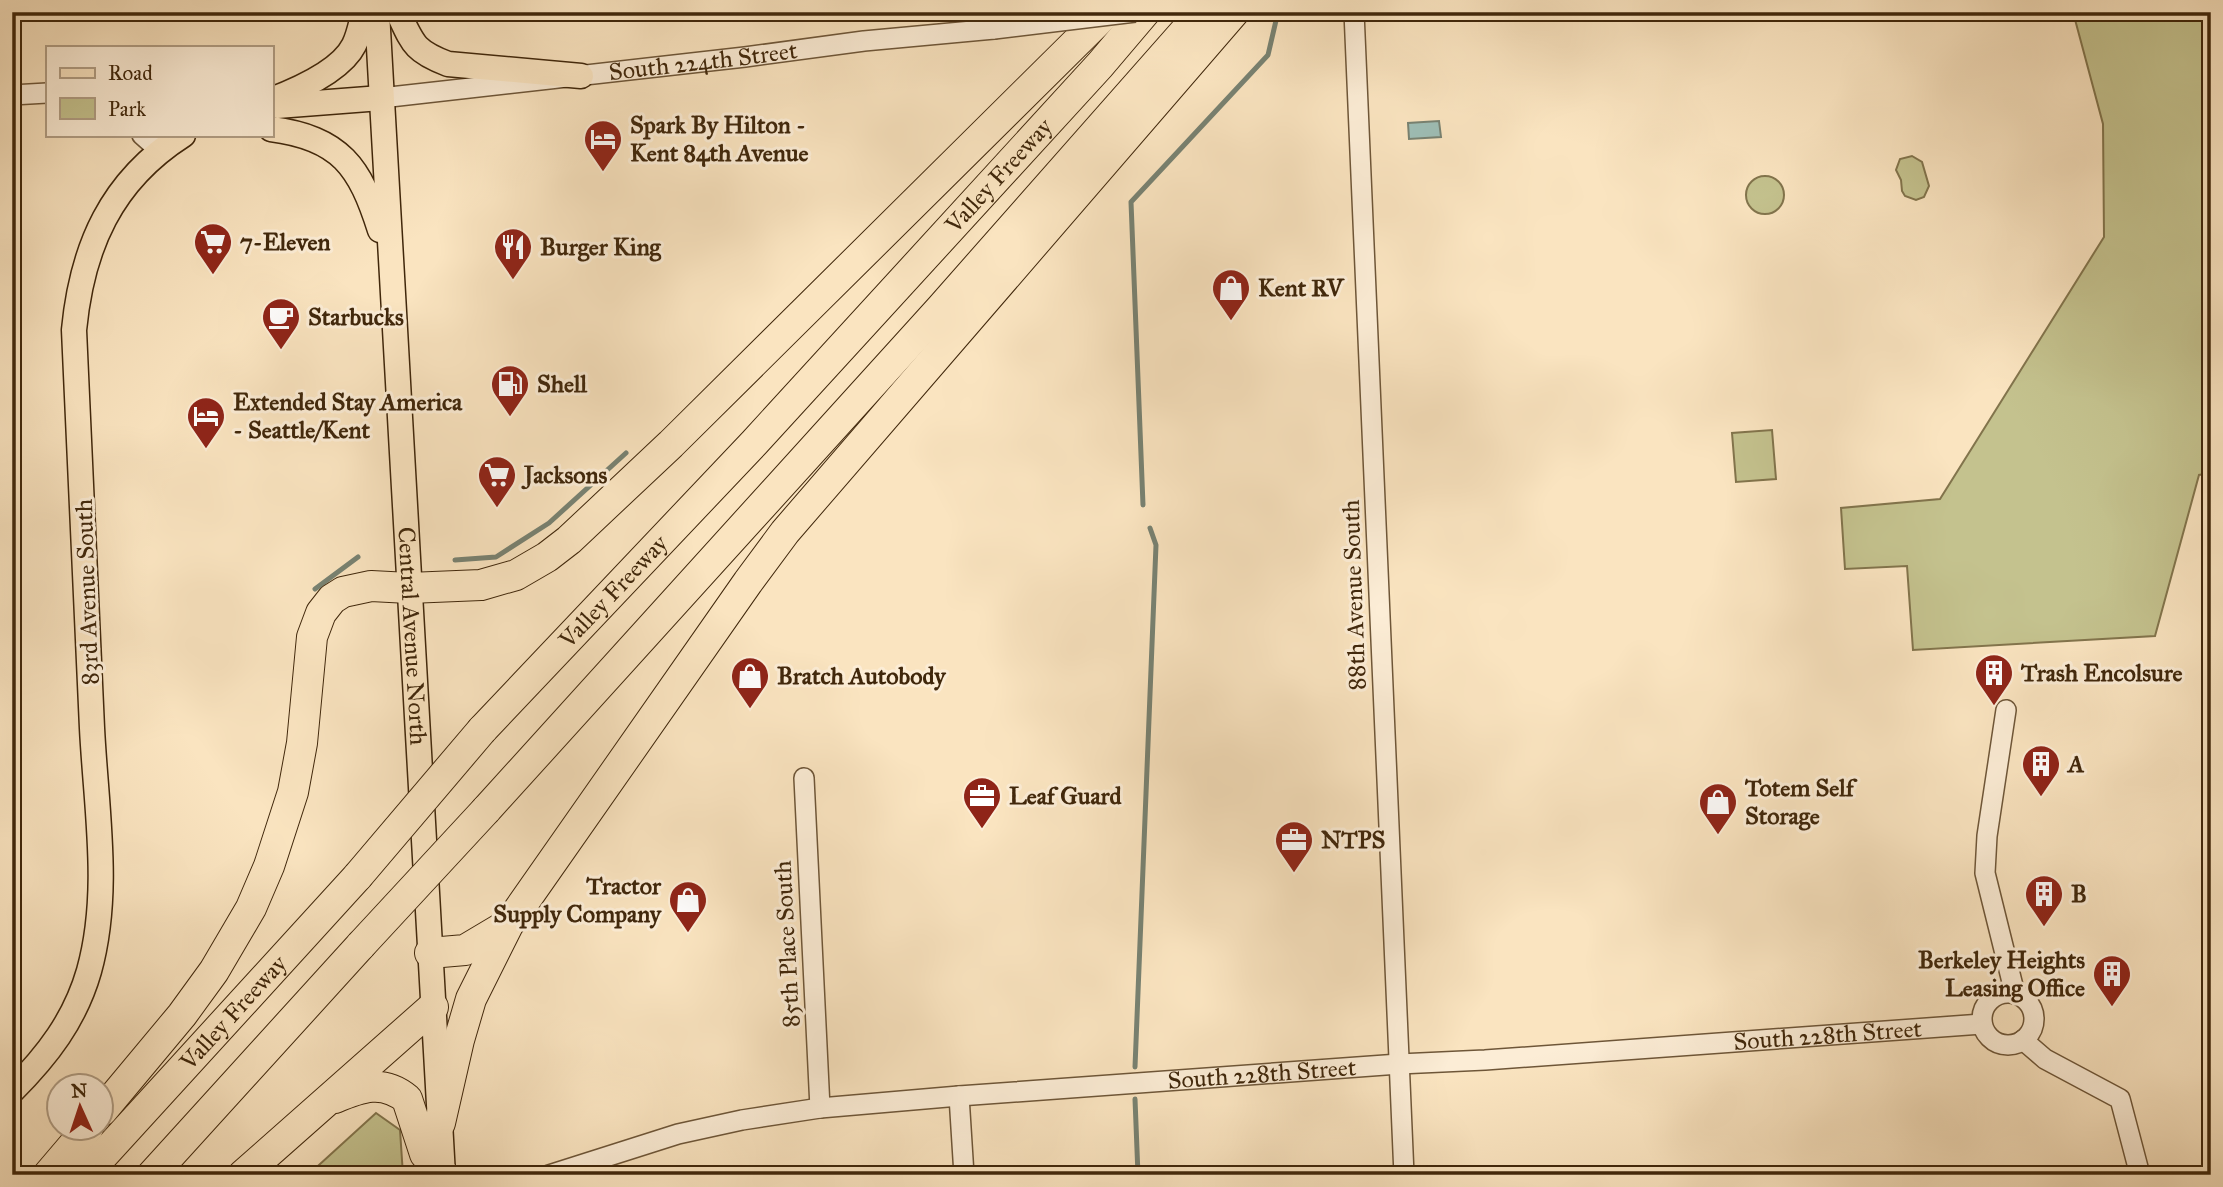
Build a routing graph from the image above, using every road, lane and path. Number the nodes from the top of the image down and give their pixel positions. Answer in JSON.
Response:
{"nodes":[{"id":1,"x":364,"y":12,"type":"edge"},
{"id":2,"x":377,"y":12,"type":"edge"},
{"id":3,"x":397,"y":12,"type":"edge"},
{"id":4,"x":1107,"y":12,"type":"edge"},
{"id":5,"x":1135,"y":12,"type":"edge"},
{"id":6,"x":1145,"y":12,"type":"edge"},
{"id":7,"x":1202,"y":12,"type":"edge"},
{"id":8,"x":1234,"y":12,"type":"edge"},
{"id":9,"x":1353,"y":12,"type":"edge"},
{"id":10,"x":582,"y":76,"type":"junction"},
{"id":11,"x":46,"y":93,"type":"edge"},
{"id":12,"x":12,"y":94,"type":"edge"},
{"id":13,"x":382,"y":98,"type":"junction"},
{"id":14,"x":273,"y":99,"type":"edge"},
{"id":15,"x":273,"y":106,"type":"edge"},
{"id":16,"x":273,"y":130,"type":"edge"},
{"id":17,"x":178,"y":136,"type":"edge"},
{"id":18,"x":151,"y":142,"type":"edge"},
{"id":19,"x":391,"y":264,"type":"junction"},
{"id":20,"x":409,"y":588,"type":"junction"},
{"id":21,"x":2006,"y":710,"type":"dead end"},
{"id":22,"x":804,"y":778,"type":"dead end"},
{"id":23,"x":508,"y":925,"type":"junction"},
{"id":24,"x":430,"y":953,"type":"junction"},
{"id":25,"x":2015,"y":995,"type":"junction"},
{"id":26,"x":433,"y":1007,"type":"junction"},
{"id":27,"x":1982,"y":1024,"type":"junction"},
{"id":28,"x":2023,"y":1040,"type":"junction"},
{"id":29,"x":1399,"y":1064,"type":"junction"},
{"id":30,"x":12,"y":1091,"type":"edge"},
{"id":31,"x":116,"y":1094,"type":"edge"},
{"id":32,"x":959,"y":1096,"type":"junction"},
{"id":33,"x":319,"y":1106,"type":"junction"},
{"id":34,"x":820,"y":1108,"type":"junction"},
{"id":35,"x":440,"y":1124,"type":"junction"},
{"id":36,"x":76,"y":1142,"type":"edge"},
{"id":37,"x":443,"y":1174,"type":"edge"},
{"id":38,"x":48,"y":1175,"type":"edge"},
{"id":39,"x":85,"y":1175,"type":"edge"},
{"id":40,"x":152,"y":1175,"type":"edge"},
{"id":41,"x":243,"y":1175,"type":"edge"},
{"id":42,"x":549,"y":1175,"type":"edge"},
{"id":43,"x":964,"y":1175,"type":"edge"},
{"id":44,"x":1404,"y":1175,"type":"edge"},
{"id":45,"x":2140,"y":1175,"type":"edge"}],
"edges":[{"from":1,"to":14,"type":"main road"},
{"from":2,"to":13,"type":"main road","name":"Central Avenue North"},
{"from":3,"to":10,"type":"main road"},
{"from":4,"to":20,"type":"highway"},
{"from":5,"to":10,"type":"street","name":"South 224th Street","bridge":true},
{"from":6,"to":39,"type":"highway","name":"Valley Freeway","bridge":true},
{"from":7,"to":40,"type":"highway","name":"Valley Freeway","bridge":true},
{"from":8,"to":23,"type":"highway"},
{"from":9,"to":29,"type":"street","name":"88th Avenue South"},
{"from":10,"to":13,"type":"street","name":"South 224th Street"},
{"from":11,"to":12,"type":"street"},
{"from":13,"to":15,"type":"main road","name":"South 224th Street"},
{"from":13,"to":19,"type":"main road","name":"Central Avenue North"},
{"from":16,"to":19,"type":"main road"},
{"from":17,"to":18,"type":"main road"},
{"from":18,"to":30,"type":"main road","name":"83rd Avenue South"},
{"from":19,"to":20,"type":"main road","name":"Central Avenue North"},
{"from":20,"to":24,"type":"main road","name":"Central Avenue North"},
{"from":20,"to":31,"type":"highway"},
{"from":21,"to":25,"type":"street"},
{"from":22,"to":34,"type":"street","name":"85th Place South"},
{"from":23,"to":24,"type":"highway"},
{"from":23,"to":35,"type":"highway"},
{"from":24,"to":26,"type":"main road","name":"Central Avenue North"},
{"from":25,"to":27,"type":"street"},
{"from":25,"to":28,"type":"street"},
{"from":26,"to":33,"type":"highway"},
{"from":26,"to":35,"type":"main road","name":"Central Avenue North"},
{"from":27,"to":28,"type":"street"},
{"from":27,"to":29,"type":"street","name":"South 228th Street"},
{"from":28,"to":45,"type":"street"},
{"from":29,"to":32,"type":"street","name":"South 228th Street"},
{"from":29,"to":44,"type":"street","name":"88th Avenue South"},
{"from":32,"to":34,"type":"street","name":"South 228th Street"},
{"from":32,"to":43,"type":"street"},
{"from":33,"to":37,"type":"highway"},
{"from":33,"to":41,"type":"highway"},
{"from":34,"to":42,"type":"street","name":"South 228th Street"},
{"from":35,"to":37,"type":"main road","name":"Central Avenue North"},
{"from":36,"to":38,"type":"highway"}]}
